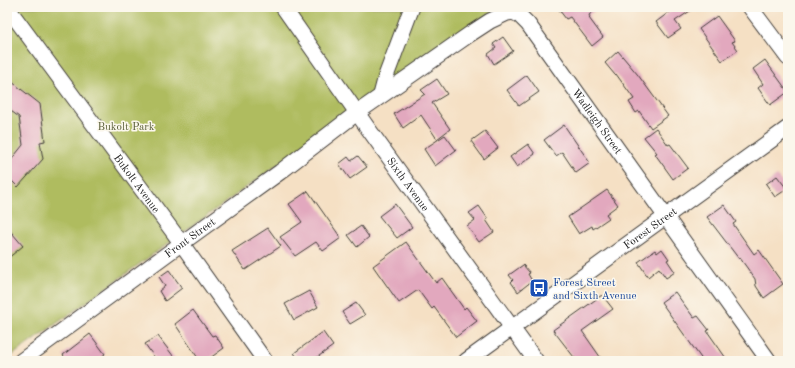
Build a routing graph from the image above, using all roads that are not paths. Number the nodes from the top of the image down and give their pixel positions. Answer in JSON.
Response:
{"nodes":[{"id":1,"x":7,"y":7,"type":"edge"},
{"id":2,"x":283,"y":7,"type":"edge"},
{"id":3,"x":412,"y":7,"type":"edge"},
{"id":4,"x":750,"y":7,"type":"edge"},
{"id":5,"x":788,"y":58,"type":"edge"},
{"id":6,"x":381,"y":95,"type":"junction"},
{"id":7,"x":358,"y":112,"type":"junction"},
{"id":8,"x":788,"y":128,"type":"edge"},
{"id":9,"x":664,"y":216,"type":"junction"},
{"id":10,"x":182,"y":243,"type":"junction"},
{"id":11,"x":512,"y":328,"type":"junction"},
{"id":12,"x":21,"y":361,"type":"edge"},
{"id":13,"x":265,"y":361,"type":"edge"},
{"id":14,"x":466,"y":361,"type":"edge"},
{"id":15,"x":536,"y":361,"type":"edge"},
{"id":16,"x":769,"y":361,"type":"edge"}],
"edges":[{"from":1,"to":10,"type":"street","name":"Bukolt Avenue"},
{"from":2,"to":7,"type":"street","name":"Sixth Avenue"},
{"from":3,"to":6,"type":"street"},
{"from":4,"to":5,"type":"street"},
{"from":6,"to":7,"type":"street","name":"Front Street"},
{"from":6,"to":9,"type":"street","name":"Wadleigh Street"},
{"from":7,"to":10,"type":"street","name":"Front Street"},
{"from":7,"to":11,"type":"street","name":"Sixth Avenue"},
{"from":8,"to":9,"type":"street","name":"Forest Street"},
{"from":9,"to":11,"type":"street","name":"Forest Street"},
{"from":9,"to":16,"type":"street","name":"Wadleigh Street"},
{"from":10,"to":12,"type":"street","name":"Front Street"},
{"from":10,"to":13,"type":"street","name":"Bukolt Avenue"},
{"from":11,"to":14,"type":"street","name":"Forest Street"},
{"from":11,"to":15,"type":"street","name":"Sixth Avenue"}]}
